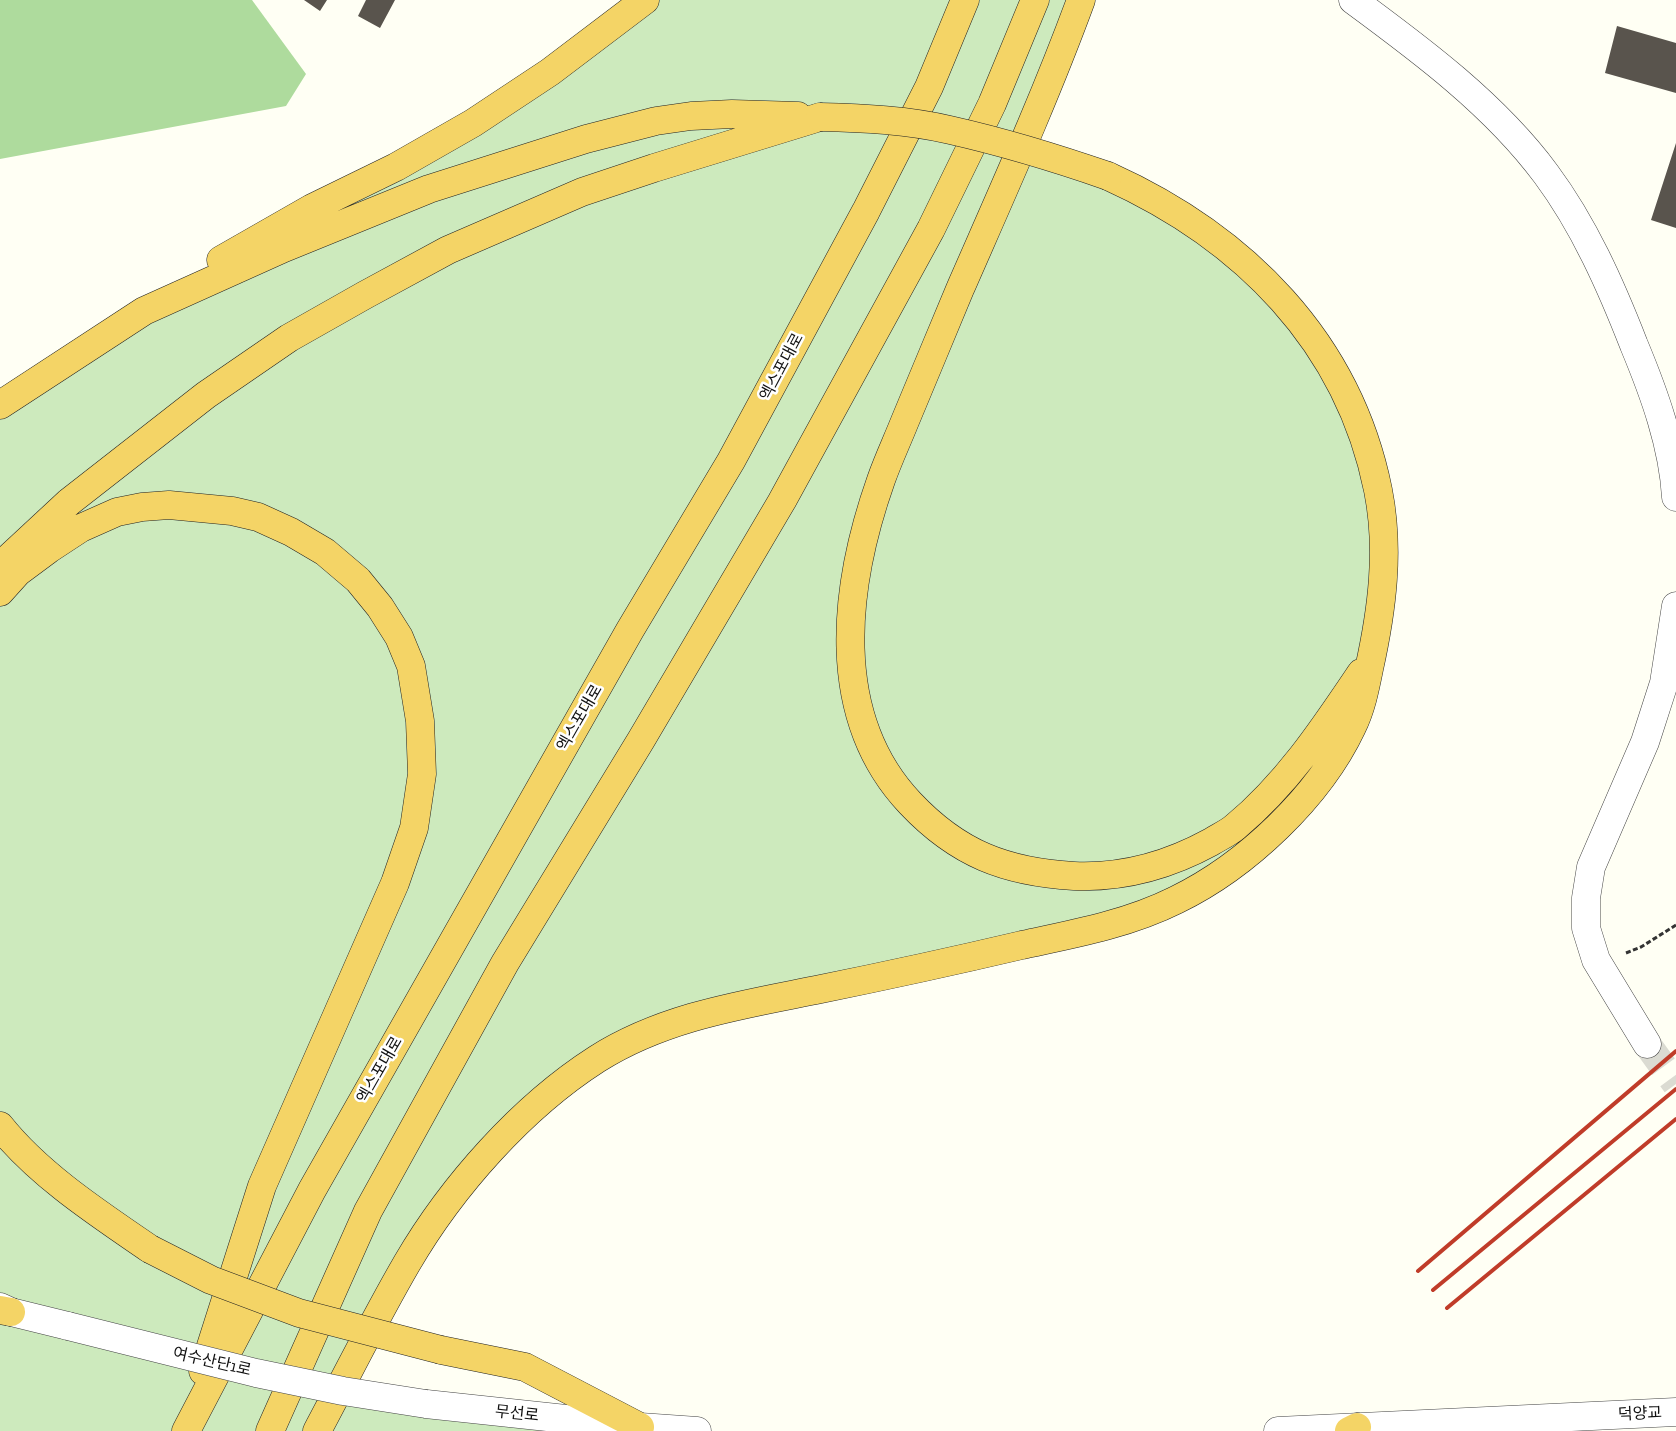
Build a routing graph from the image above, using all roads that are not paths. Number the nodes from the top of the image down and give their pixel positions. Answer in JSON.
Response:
{"nodes":[{"id":1,"x":645,"y":0,"type":"edge"},
{"id":2,"x":965,"y":0,"type":"edge"},
{"id":3,"x":1035,"y":0,"type":"edge"},
{"id":4,"x":1081,"y":0,"type":"edge"},
{"id":5,"x":1353,"y":0,"type":"edge"},
{"id":6,"x":820,"y":117,"type":"junction"},
{"id":7,"x":144,"y":311,"type":"junction"},
{"id":8,"x":0,"y":405,"type":"edge"},
{"id":9,"x":1676,"y":497,"type":"edge"},
{"id":10,"x":0,"y":566,"type":"edge"},
{"id":11,"x":0,"y":592,"type":"edge"},
{"id":12,"x":1676,"y":606,"type":"edge"},
{"id":13,"x":1372,"y":657,"type":"junction"},
{"id":14,"x":1647,"y":1044,"type":"tunnel mouth"},
{"id":15,"x":0,"y":1126,"type":"edge"},
{"id":16,"x":4,"y":1309,"type":"edge"},
{"id":17,"x":426,"y":1404,"type":"joint"},
{"id":18,"x":1676,"y":1412,"type":"edge"},
{"id":19,"x":640,"y":1427,"type":"junction"},
{"id":20,"x":1353,"y":1429,"type":"edge"},
{"id":21,"x":185,"y":1431,"type":"edge"},
{"id":22,"x":270,"y":1431,"type":"edge"},
{"id":23,"x":317,"y":1431,"type":"edge"},
{"id":24,"x":697,"y":1431,"type":"edge"},
{"id":25,"x":1278,"y":1431,"type":"edge"}],
"edges":[{"from":1,"to":7,"type":"highway"},
{"from":2,"to":21,"type":"highway","name":"엑스포대로"},
{"from":3,"to":22,"type":"highway"},
{"from":4,"to":13,"type":"highway"},
{"from":5,"to":9,"type":"street"},
{"from":6,"to":7,"type":"highway"},
{"from":6,"to":10,"type":"highway"},
{"from":6,"to":13,"type":"highway","bridge":true},
{"from":7,"to":8,"type":"highway"},
{"from":11,"to":21,"type":"highway"},
{"from":12,"to":14,"type":"street"},
{"from":13,"to":23,"type":"highway"},
{"from":15,"to":19,"type":"highway","bridge":true},
{"from":16,"to":17,"type":"street","name":"여수산단1로","bridge":true},
{"from":17,"to":19,"type":"street","name":"무선로"},
{"from":18,"to":20,"type":"street","name":"덕양교"},
{"from":19,"to":24,"type":"street","name":"무선로"},
{"from":20,"to":25,"type":"street"}]}
